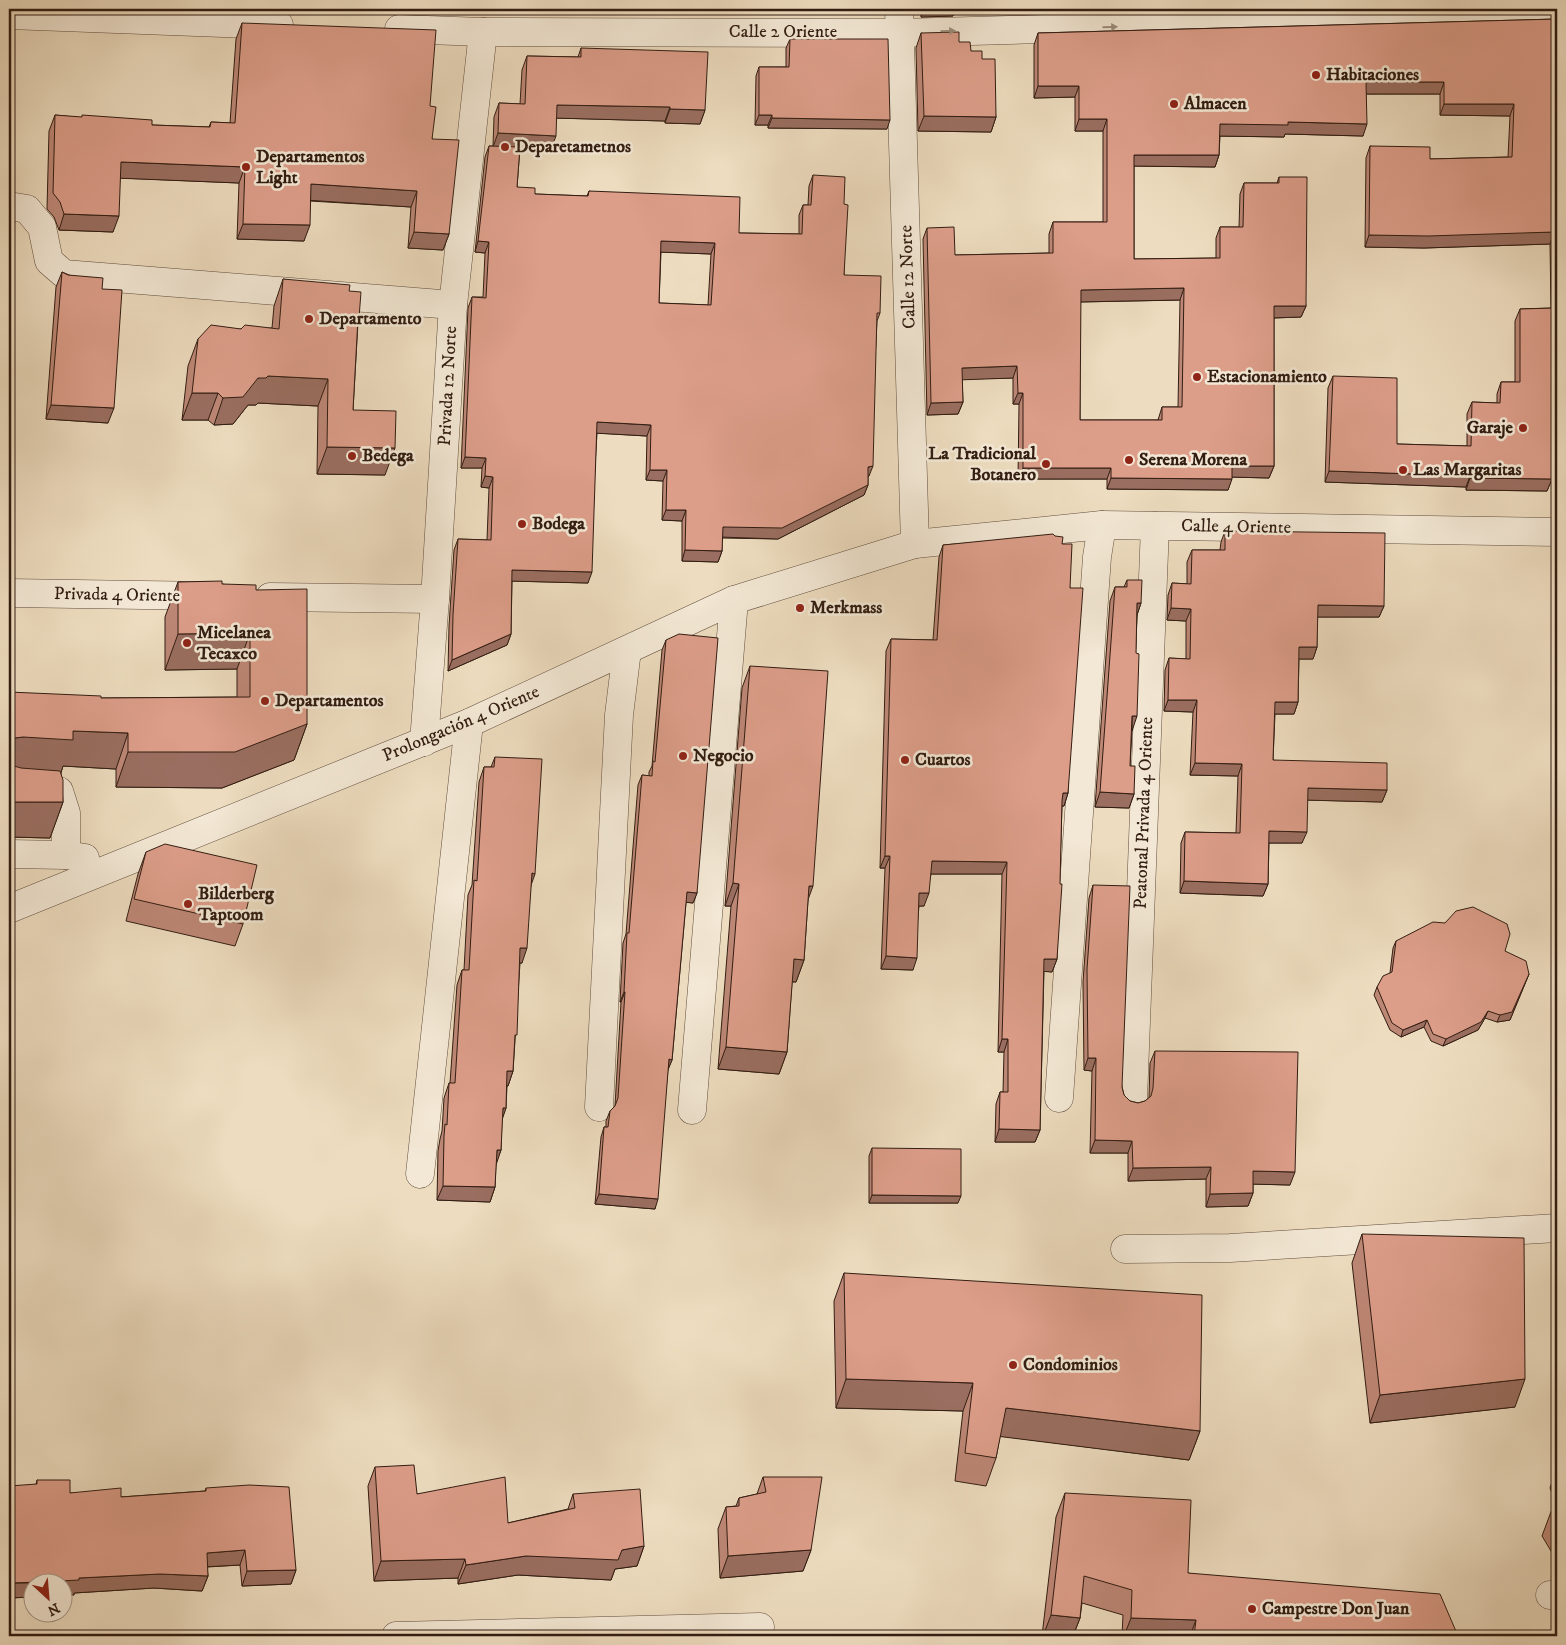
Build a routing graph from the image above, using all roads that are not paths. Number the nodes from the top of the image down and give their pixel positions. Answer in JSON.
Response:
{"nodes":[{"id":1,"x":9,"y":15,"type":"edge"},
{"id":2,"x":1557,"y":15,"type":"edge"},
{"id":3,"x":899,"y":21,"type":"edge"},
{"id":4,"x":304,"y":26,"type":"edge"},
{"id":5,"x":373,"y":28,"type":"edge"},
{"id":6,"x":482,"y":32,"type":"junction"},
{"id":7,"x":9,"y":206,"type":"edge"},
{"id":8,"x":453,"y":305,"type":"junction"},
{"id":9,"x":1102,"y":525,"type":"junction"},
{"id":10,"x":1155,"y":526,"type":"junction"},
{"id":11,"x":1557,"y":532,"type":"edge"},
{"id":12,"x":915,"y":544,"type":"junction"},
{"id":13,"x":9,"y":593,"type":"edge"},
{"id":14,"x":435,"y":599,"type":"junction"},
{"id":15,"x":734,"y":600,"type":"junction"},
{"id":16,"x":627,"y":650,"type":"junction"},
{"id":17,"x":469,"y":723,"type":"junction"},
{"id":18,"x":424,"y":742,"type":"junction"},
{"id":19,"x":9,"y":788,"type":"edge"},
{"id":20,"x":9,"y":854,"type":"edge"},
{"id":21,"x":66,"y":855,"type":"junction"},
{"id":22,"x":121,"y":864,"type":"junction"},
{"id":23,"x":9,"y":909,"type":"edge"},
{"id":24,"x":1059,"y":1098,"type":"dead end"},
{"id":25,"x":1133,"y":1100,"type":"edge"},
{"id":26,"x":599,"y":1107,"type":"dead end"},
{"id":27,"x":692,"y":1110,"type":"dead end"},
{"id":28,"x":420,"y":1174,"type":"dead end"},
{"id":29,"x":1557,"y":1228,"type":"edge"},
{"id":30,"x":1125,"y":1250,"type":"dead end"},
{"id":31,"x":760,"y":1628,"type":"dead end"},
{"id":32,"x":396,"y":1636,"type":"edge"}],
"edges":[{"from":1,"to":4,"type":"street"},
{"from":3,"to":2,"type":"street","name":"Calle 2 Oriente","one_way":true},
{"from":3,"to":6,"type":"street","name":"Calle 2 Oriente"},
{"from":3,"to":12,"type":"street","name":"Calle 12 Norte"},
{"from":5,"to":6,"type":"street","name":"Calle 2 Oriente"},
{"from":6,"to":8,"type":"street","name":"Privada 12 Norte"},
{"from":7,"to":8,"type":"street"},
{"from":8,"to":14,"type":"street","name":"Privada 12 Norte"},
{"from":9,"to":10,"type":"street","name":"Calle 4 Oriente"},
{"from":9,"to":12,"type":"street","name":"Calle 4 Oriente"},
{"from":9,"to":24,"type":"street"},
{"from":10,"to":11,"type":"street","name":"Calle 4 Oriente"},
{"from":10,"to":25,"type":"street","name":"Peatonal Privada 4 Oriente"},
{"from":12,"to":15,"type":"street","name":"Prolongación 4 Oriente"},
{"from":13,"to":14,"type":"street","name":"Privada 4 Oriente"},
{"from":14,"to":18,"type":"street","name":"Privada 12 Norte"},
{"from":15,"to":16,"type":"street","name":"Prolongación 4 Oriente"},
{"from":15,"to":27,"type":"street"},
{"from":16,"to":17,"type":"street","name":"Prolongación 4 Oriente"},
{"from":16,"to":26,"type":"street"},
{"from":17,"to":18,"type":"street","name":"Prolongación 4 Oriente"},
{"from":17,"to":28,"type":"street"},
{"from":18,"to":22,"type":"street","name":"Prolongación 4 Oriente"},
{"from":19,"to":21,"type":"street"},
{"from":20,"to":21,"type":"street"},
{"from":21,"to":22,"type":"street"},
{"from":22,"to":23,"type":"street","name":"Prolongación 4 Oriente"},
{"from":29,"to":30,"type":"street"},
{"from":31,"to":32,"type":"street"}]}
